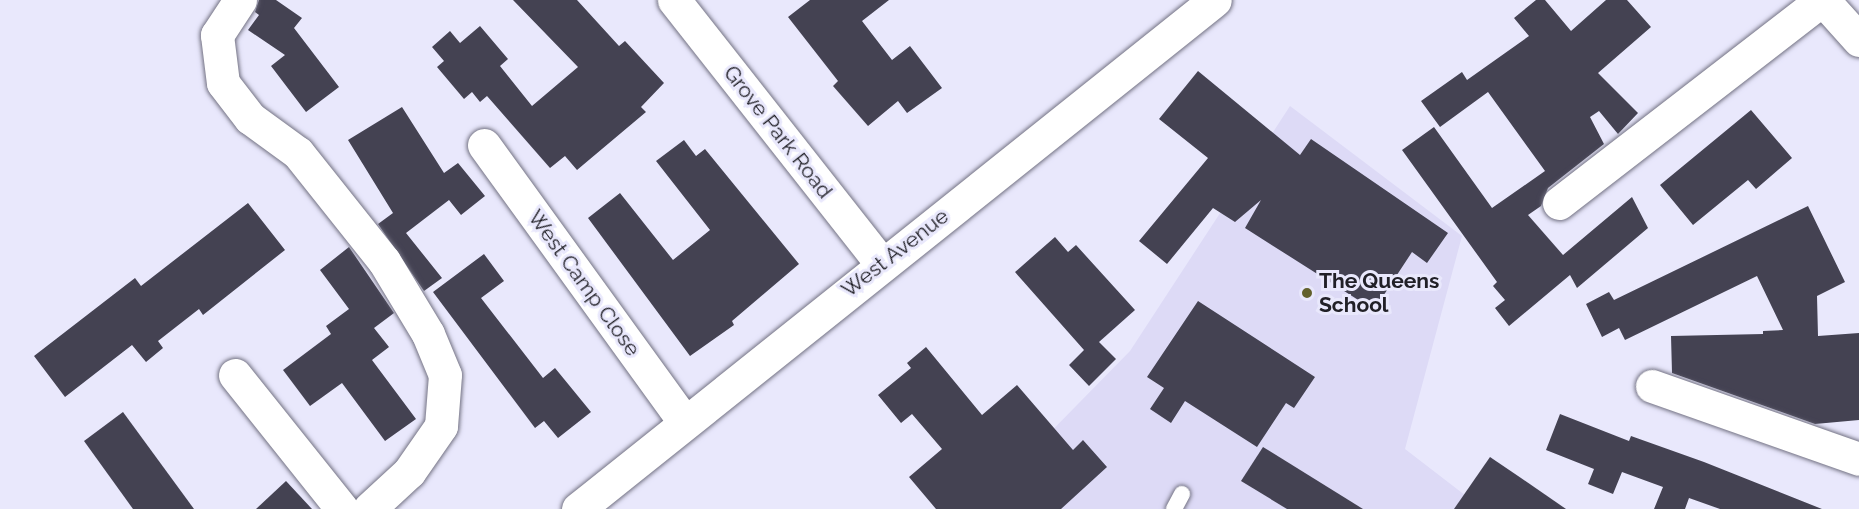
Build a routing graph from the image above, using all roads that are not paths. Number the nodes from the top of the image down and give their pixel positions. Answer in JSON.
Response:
{"nodes":[{"id":1,"x":240,"y":0,"type":"edge"},
{"id":2,"x":674,"y":0,"type":"edge"},
{"id":3,"x":1215,"y":0,"type":"edge"},
{"id":4,"x":1822,"y":0,"type":"edge"},
{"id":5,"x":1859,"y":40,"type":"edge"},
{"id":6,"x":484,"y":145,"type":"dead end"},
{"id":7,"x":1558,"y":203,"type":"dead end"},
{"id":8,"x":882,"y":264,"type":"junction"},
{"id":9,"x":235,"y":375,"type":"dead end"},
{"id":10,"x":1652,"y":386,"type":"dead end"},
{"id":11,"x":684,"y":421,"type":"junction"},
{"id":12,"x":1859,"y":459,"type":"edge"},
{"id":13,"x":1182,"y":494,"type":"dead end"},
{"id":14,"x":342,"y":509,"type":"edge"},
{"id":15,"x":369,"y":509,"type":"edge"},
{"id":16,"x":578,"y":509,"type":"edge"},
{"id":17,"x":1174,"y":509,"type":"edge"}],
"edges":[{"from":1,"to":15,"type":"street"},
{"from":2,"to":8,"type":"street","name":"Grove Park Road"},
{"from":3,"to":8,"type":"street","name":"West Avenue"},
{"from":4,"to":5,"type":"street"},
{"from":4,"to":7,"type":"street"},
{"from":6,"to":11,"type":"street","name":"West Camp Close"},
{"from":8,"to":11,"type":"street","name":"West Avenue"},
{"from":9,"to":14,"type":"street"},
{"from":10,"to":12,"type":"street"},
{"from":11,"to":16,"type":"street","name":"West Avenue"},
{"from":13,"to":17,"type":"lane"}]}
